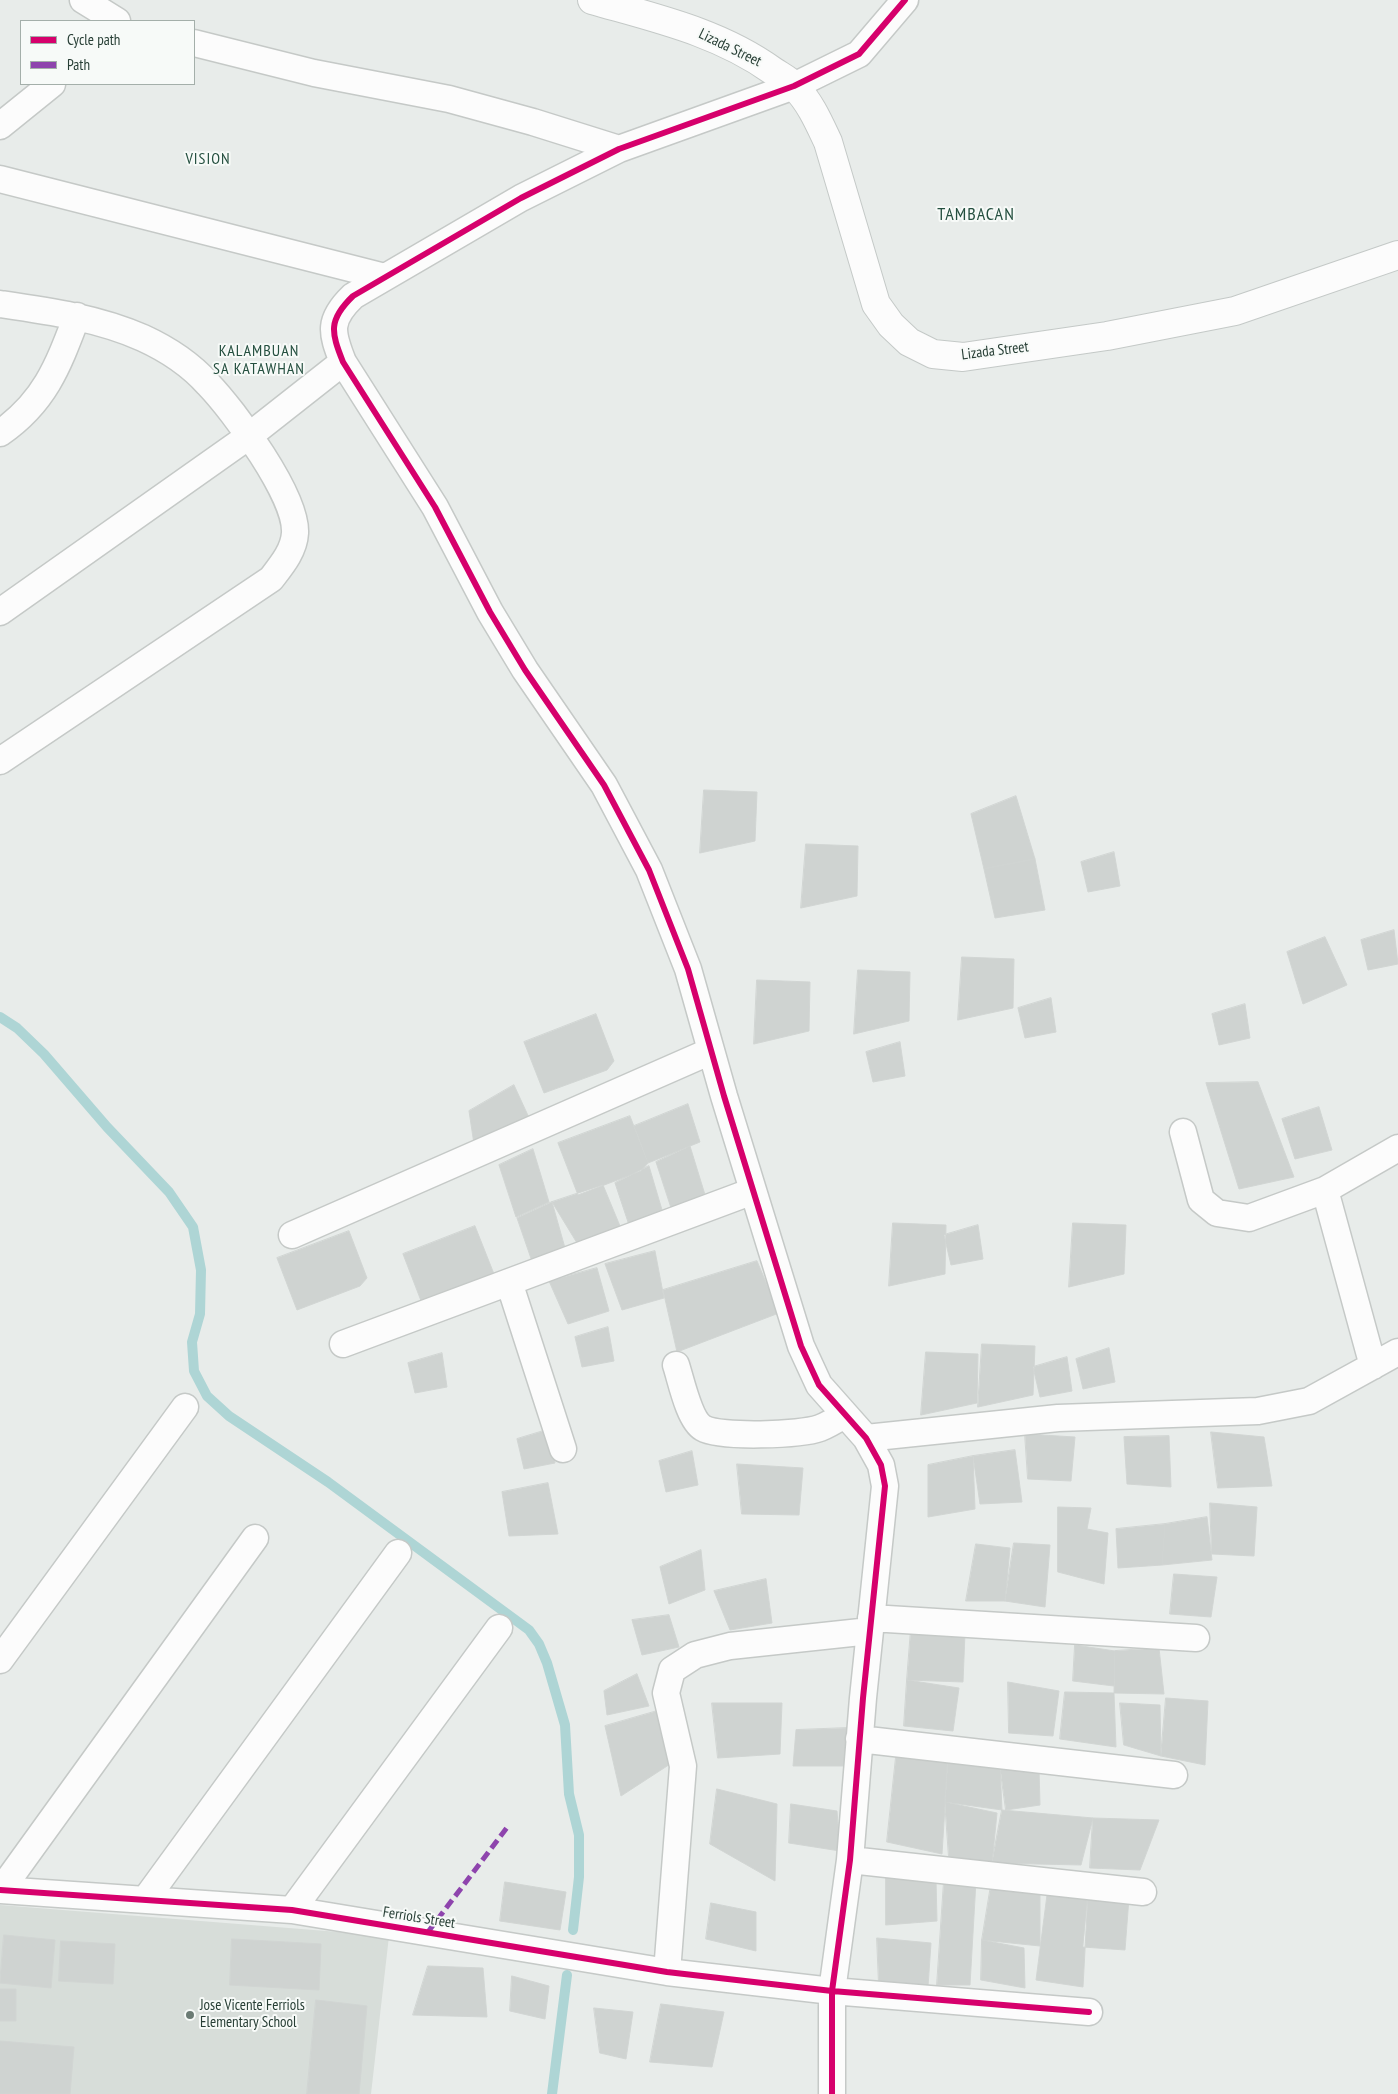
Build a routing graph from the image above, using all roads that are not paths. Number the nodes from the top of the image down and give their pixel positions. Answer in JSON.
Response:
{"nodes":[{"id":1,"x":84,"y":0,"type":"edge"},
{"id":2,"x":592,"y":0,"type":"edge"},
{"id":3,"x":905,"y":0,"type":"edge"},
{"id":4,"x":115,"y":20,"type":"edge"},
{"id":5,"x":195,"y":43,"type":"edge"},
{"id":6,"x":51,"y":85,"type":"edge"},
{"id":7,"x":794,"y":86,"type":"junction"},
{"id":8,"x":0,"y":126,"type":"edge"},
{"id":9,"x":619,"y":149,"type":"junction"},
{"id":10,"x":0,"y":179,"type":"edge"},
{"id":11,"x":1398,"y":255,"type":"edge"},
{"id":12,"x":385,"y":278,"type":"junction"},
{"id":13,"x":0,"y":304,"type":"edge"},
{"id":14,"x":77,"y":316,"type":"junction"},
{"id":15,"x":343,"y":362,"type":"junction"},
{"id":16,"x":0,"y":433,"type":"edge"},
{"id":17,"x":249,"y":436,"type":"junction"},
{"id":18,"x":0,"y":612,"type":"edge"},
{"id":19,"x":0,"y":761,"type":"edge"},
{"id":20,"x":711,"y":1051,"type":"junction"},
{"id":21,"x":1184,"y":1132,"type":"dead end"},
{"id":22,"x":1398,"y":1148,"type":"edge"},
{"id":23,"x":1325,"y":1190,"type":"junction"},
{"id":24,"x":753,"y":1191,"type":"junction"},
{"id":25,"x":292,"y":1235,"type":"dead end"},
{"id":26,"x":509,"y":1282,"type":"junction"},
{"id":27,"x":343,"y":1344,"type":"dead end"},
{"id":28,"x":1398,"y":1352,"type":"edge"},
{"id":29,"x":676,"y":1365,"type":"dead end"},
{"id":30,"x":1373,"y":1366,"type":"junction"},
{"id":31,"x":184,"y":1406,"type":"dead end"},
{"id":32,"x":844,"y":1415,"type":"junction"},
{"id":33,"x":866,"y":1438,"type":"junction"},
{"id":34,"x":563,"y":1449,"type":"dead end"},
{"id":35,"x":255,"y":1538,"type":"dead end"},
{"id":36,"x":398,"y":1553,"type":"dead end"},
{"id":37,"x":871,"y":1624,"type":"junction"},
{"id":38,"x":499,"y":1628,"type":"dead end"},
{"id":39,"x":1196,"y":1638,"type":"dead end"},
{"id":40,"x":0,"y":1660,"type":"edge"},
{"id":41,"x":859,"y":1738,"type":"junction"},
{"id":42,"x":1174,"y":1775,"type":"dead end"},
{"id":43,"x":850,"y":1860,"type":"junction"},
{"id":44,"x":1,"y":1890,"type":"edge"},
{"id":45,"x":1143,"y":1892,"type":"dead end"},
{"id":46,"x":145,"y":1900,"type":"junction"},
{"id":47,"x":292,"y":1910,"type":"junction"},
{"id":48,"x":667,"y":1972,"type":"junction"},
{"id":49,"x":832,"y":1991,"type":"junction"},
{"id":50,"x":1088,"y":2012,"type":"dead end"},
{"id":51,"x":832,"y":2094,"type":"edge"}],
"edges":[{"from":1,"to":4,"type":"street"},
{"from":2,"to":7,"type":"street","name":"Lizada Street"},
{"from":3,"to":7,"type":"street"},
{"from":5,"to":9,"type":"street"},
{"from":6,"to":8,"type":"street"},
{"from":7,"to":9,"type":"street"},
{"from":7,"to":11,"type":"street","name":"Lizada Street"},
{"from":9,"to":12,"type":"street"},
{"from":10,"to":12,"type":"street"},
{"from":12,"to":15,"type":"street"},
{"from":13,"to":14,"type":"street"},
{"from":14,"to":16,"type":"street"},
{"from":14,"to":17,"type":"street"},
{"from":15,"to":17,"type":"street"},
{"from":15,"to":20,"type":"street"},
{"from":17,"to":18,"type":"street"},
{"from":17,"to":19,"type":"street"},
{"from":20,"to":24,"type":"street"},
{"from":20,"to":25,"type":"street"},
{"from":21,"to":23,"type":"street"},
{"from":22,"to":23,"type":"street"},
{"from":23,"to":30,"type":"street"},
{"from":24,"to":26,"type":"street"},
{"from":24,"to":32,"type":"street"},
{"from":26,"to":27,"type":"street"},
{"from":26,"to":34,"type":"street"},
{"from":28,"to":30,"type":"street"},
{"from":29,"to":32,"type":"street"},
{"from":30,"to":33,"type":"street"},
{"from":31,"to":40,"type":"street"},
{"from":32,"to":33,"type":"street"},
{"from":33,"to":37,"type":"street"},
{"from":35,"to":44,"type":"street"},
{"from":36,"to":46,"type":"street"},
{"from":37,"to":39,"type":"street"},
{"from":37,"to":41,"type":"street"},
{"from":37,"to":48,"type":"street"},
{"from":38,"to":47,"type":"street"},
{"from":41,"to":42,"type":"street"},
{"from":41,"to":43,"type":"street"},
{"from":43,"to":45,"type":"street"},
{"from":43,"to":49,"type":"street"},
{"from":44,"to":46,"type":"street","name":"Ferriols Street"},
{"from":46,"to":47,"type":"street","name":"Ferriols Street"},
{"from":47,"to":48,"type":"street","name":"Ferriols Street"},
{"from":48,"to":49,"type":"street","name":"Ferriols Street"},
{"from":49,"to":50,"type":"street","name":"Ferriols Street"},
{"from":49,"to":51,"type":"street"}]}
